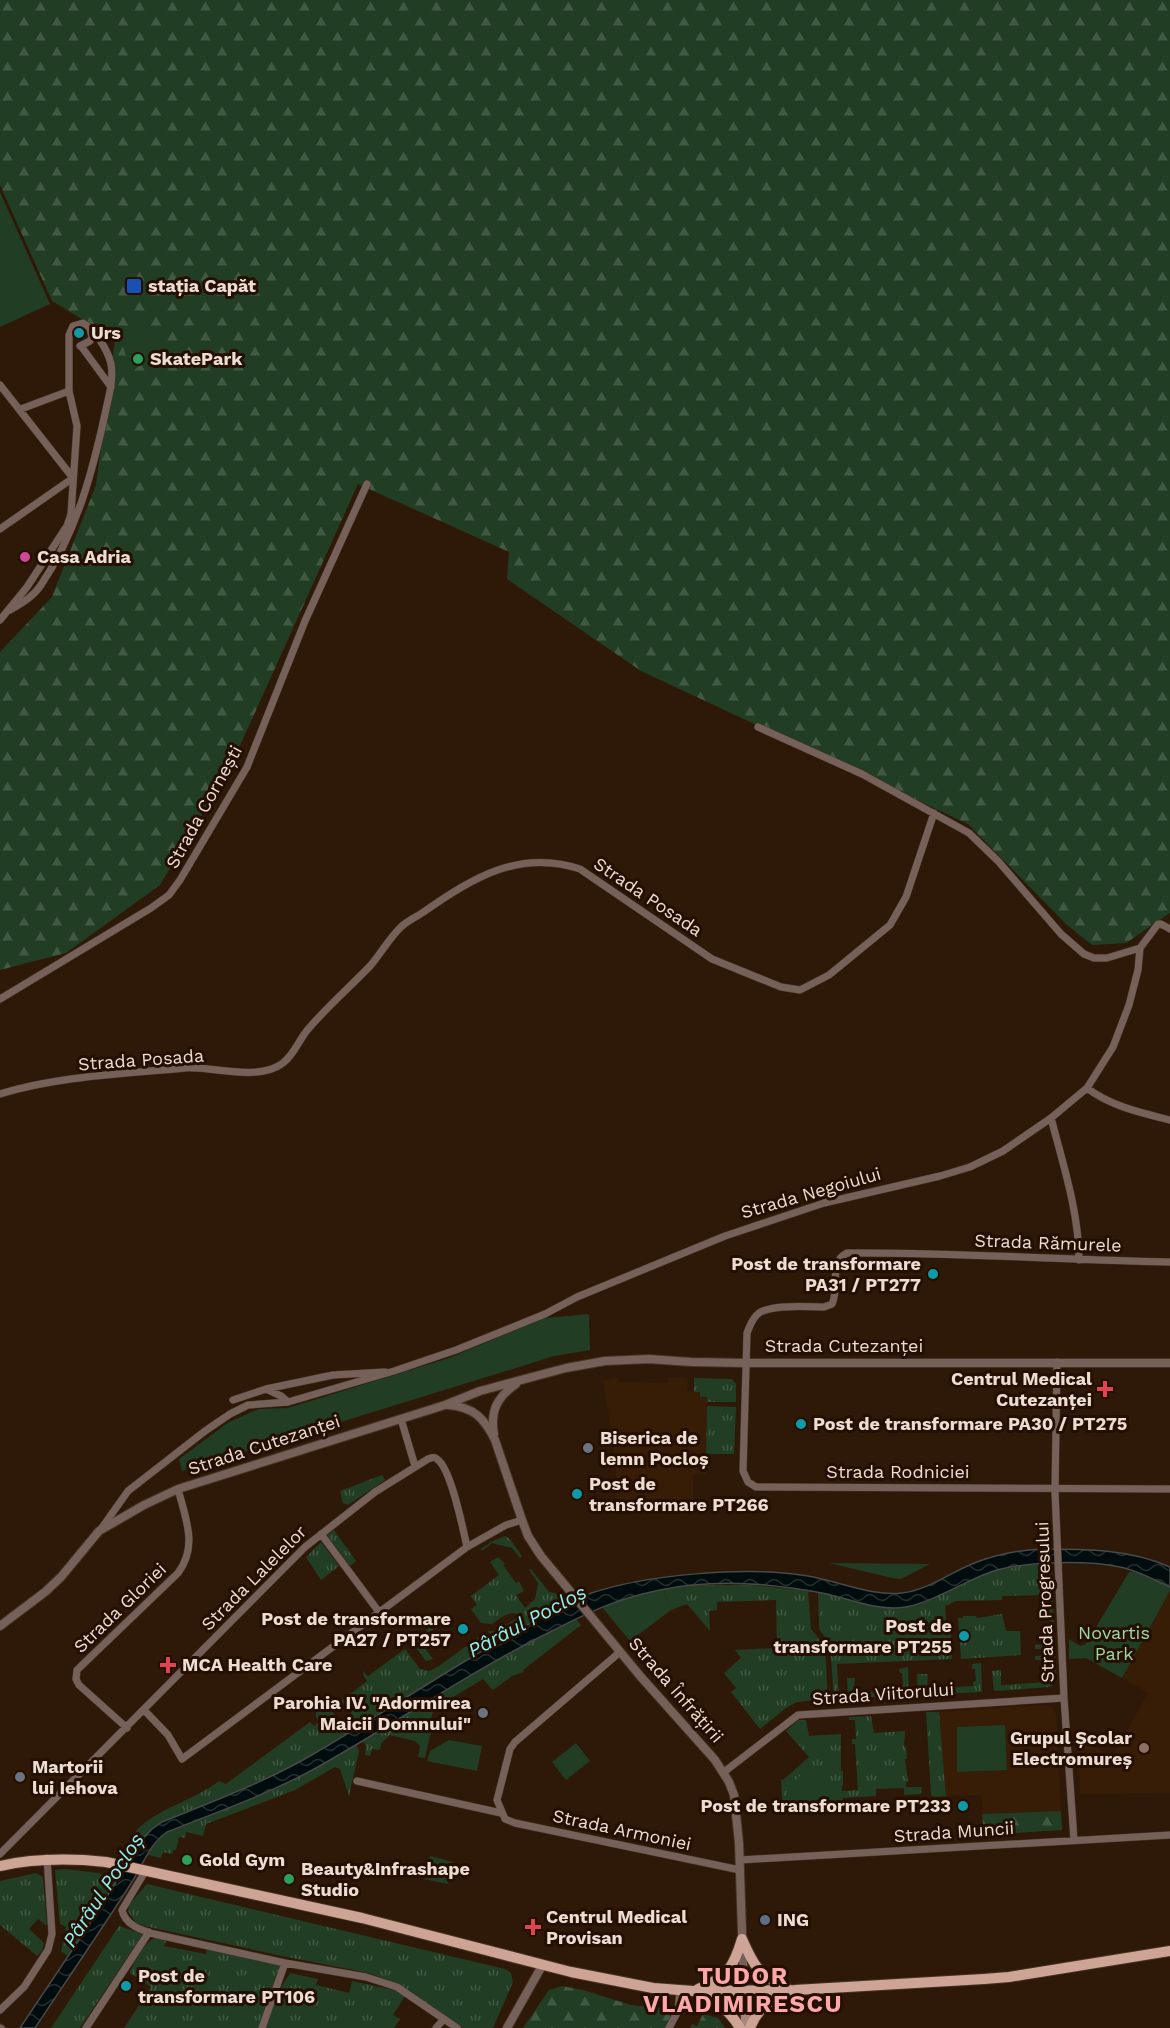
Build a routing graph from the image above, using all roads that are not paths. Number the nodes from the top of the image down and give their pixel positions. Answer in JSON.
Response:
{"nodes":[{"id":1,"x":90,"y":327,"type":"junction"},
{"id":2,"x":70,"y":340,"type":"junction"},
{"id":3,"x":81,"y":346,"type":"junction"},
{"id":4,"x":0,"y":385,"type":"edge"},
{"id":5,"x":111,"y":387,"type":"junction"},
{"id":6,"x":69,"y":391,"type":"junction"},
{"id":7,"x":21,"y":409,"type":"junction"},
{"id":8,"x":73,"y":478,"type":"junction"},
{"id":9,"x":367,"y":484,"type":"dead end"},
{"id":10,"x":0,"y":529,"type":"edge"},
{"id":11,"x":10,"y":610,"type":"junction"},
{"id":12,"x":0,"y":620,"type":"edge"},
{"id":13,"x":758,"y":728,"type":"dead end"},
{"id":14,"x":934,"y":813,"type":"junction"},
{"id":15,"x":1170,"y":929,"type":"edge"},
{"id":16,"x":1140,"y":948,"type":"junction"},
{"id":17,"x":0,"y":999,"type":"edge"},
{"id":18,"x":1087,"y":1088,"type":"junction"},
{"id":19,"x":0,"y":1094,"type":"edge"},
{"id":20,"x":1051,"y":1118,"type":"junction"},
{"id":21,"x":1170,"y":1120,"type":"edge"},
{"id":22,"x":1079,"y":1260,"type":"junction"},
{"id":23,"x":1170,"y":1262,"type":"edge"},
{"id":24,"x":1058,"y":1362,"type":"junction"},
{"id":25,"x":746,"y":1363,"type":"junction"},
{"id":26,"x":1170,"y":1363,"type":"edge"},
{"id":27,"x":393,"y":1372,"type":"junction"},
{"id":28,"x":520,"y":1381,"type":"junction"},
{"id":29,"x":266,"y":1389,"type":"junction"},
{"id":30,"x":480,"y":1392,"type":"junction"},
{"id":31,"x":232,"y":1400,"type":"dead end"},
{"id":32,"x":288,"y":1402,"type":"junction"},
{"id":33,"x":445,"y":1405,"type":"junction"},
{"id":34,"x":495,"y":1408,"type":"junction"},
{"id":35,"x":476,"y":1414,"type":"junction"},
{"id":36,"x":401,"y":1419,"type":"junction"},
{"id":37,"x":495,"y":1440,"type":"junction"},
{"id":38,"x":415,"y":1466,"type":"junction"},
{"id":39,"x":1055,"y":1488,"type":"junction"},
{"id":40,"x":1170,"y":1489,"type":"edge"},
{"id":41,"x":178,"y":1490,"type":"junction"},
{"id":42,"x":522,"y":1520,"type":"junction"},
{"id":43,"x":99,"y":1531,"type":"junction"},
{"id":44,"x":321,"y":1534,"type":"junction"},
{"id":45,"x":467,"y":1547,"type":"junction"},
{"id":46,"x":379,"y":1612,"type":"junction"},
{"id":47,"x":0,"y":1626,"type":"edge"},
{"id":48,"x":620,"y":1652,"type":"junction"},
{"id":49,"x":1064,"y":1698,"type":"junction"},
{"id":50,"x":144,"y":1710,"type":"junction"},
{"id":51,"x":127,"y":1728,"type":"junction"},
{"id":52,"x":724,"y":1772,"type":"junction"},
{"id":53,"x":357,"y":1781,"type":"dead end"},
{"id":54,"x":501,"y":1813,"type":"junction"},
{"id":55,"x":1170,"y":1835,"type":"edge"},
{"id":56,"x":1074,"y":1839,"type":"junction"},
{"id":57,"x":0,"y":1854,"type":"edge"},
{"id":58,"x":47,"y":1858,"type":"junction"},
{"id":59,"x":740,"y":1860,"type":"junction"},
{"id":60,"x":0,"y":1866,"type":"edge"},
{"id":61,"x":146,"y":1870,"type":"junction"},
{"id":62,"x":740,"y":1870,"type":"junction"},
{"id":63,"x":149,"y":1932,"type":"junction"},
{"id":64,"x":742,"y":1939,"type":"junction"},
{"id":65,"x":1170,"y":1951,"type":"edge"},
{"id":66,"x":285,"y":1963,"type":"junction"},
{"id":67,"x":543,"y":1964,"type":"junction"},
{"id":68,"x":680,"y":1990,"type":"junction"},
{"id":69,"x":744,"y":1990,"type":"junction"},
{"id":70,"x":795,"y":1990,"type":"junction"},
{"id":71,"x":693,"y":1991,"type":"junction"},
{"id":72,"x":0,"y":2010,"type":"edge"},
{"id":73,"x":444,"y":2019,"type":"junction"},
{"id":74,"x":86,"y":2028,"type":"edge"},
{"id":75,"x":262,"y":2028,"type":"edge"},
{"id":76,"x":436,"y":2028,"type":"edge"},
{"id":77,"x":457,"y":2028,"type":"edge"},
{"id":78,"x":507,"y":2028,"type":"edge"},
{"id":79,"x":669,"y":2028,"type":"edge"},
{"id":80,"x":740,"y":2028,"type":"edge"},
{"id":81,"x":748,"y":2028,"type":"edge"}],
"edges":[{"from":1,"to":2,"type":"street"},
{"from":1,"to":3,"type":"street"},
{"from":1,"to":5,"type":"street"},
{"from":2,"to":3,"type":"street"},
{"from":2,"to":6,"type":"street"},
{"from":3,"to":5,"type":"street"},
{"from":4,"to":7,"type":"street"},
{"from":5,"to":11,"type":"street"},
{"from":6,"to":7,"type":"street"},
{"from":6,"to":8,"type":"street"},
{"from":7,"to":8,"type":"street"},
{"from":8,"to":10,"type":"street"},
{"from":8,"to":11,"type":"street"},
{"from":9,"to":17,"type":"street","name":"Strada Cornești"},
{"from":11,"to":12,"type":"street"},
{"from":13,"to":14,"type":"street"},
{"from":14,"to":16,"type":"street"},
{"from":14,"to":19,"type":"street","name":"Strada Posada"},
{"from":15,"to":16,"type":"street"},
{"from":16,"to":18,"type":"street","name":"Strada Negoiului"},
{"from":18,"to":20,"type":"street","name":"Strada Negoiului"},
{"from":18,"to":21,"type":"street"},
{"from":20,"to":22,"type":"street"},
{"from":20,"to":27,"type":"street","name":"Strada Negoiului"},
{"from":22,"to":23,"type":"street","name":"Strada Rămurele"},
{"from":22,"to":25,"type":"street","name":"Strada Rămurele"},
{"from":24,"to":25,"type":"street","name":"Strada Cutezanței"},
{"from":24,"to":26,"type":"street","name":"Strada Cutezanței"},
{"from":24,"to":39,"type":"street","name":"Strada Progresului"},
{"from":25,"to":28,"type":"street","name":"Strada Cutezanței"},
{"from":25,"to":39,"type":"street","name":"Strada Rodniciei"},
{"from":27,"to":29,"type":"street","name":"Strada Negoiului"},
{"from":27,"to":32,"type":"street","name":"Strada Negoiului"},
{"from":28,"to":30,"type":"street","name":"Strada Cutezanței"},
{"from":28,"to":34,"type":"street","name":"Strada Cutezanței"},
{"from":28,"to":36,"type":"street"},
{"from":29,"to":31,"type":"street","name":"Strada Negoiului"},
{"from":29,"to":32,"type":"street"},
{"from":30,"to":33,"type":"street","name":"Strada Cutezanței"},
{"from":30,"to":34,"type":"street"},
{"from":30,"to":35,"type":"street"},
{"from":32,"to":43,"type":"street","name":"Strada Negoiului"},
{"from":33,"to":35,"type":"street","name":"Strada Cutezanței"},
{"from":33,"to":36,"type":"street","name":"Strada Cutezanței"},
{"from":34,"to":35,"type":"street"},
{"from":34,"to":37,"type":"street","name":"Strada Înfrățirii"},
{"from":35,"to":37,"type":"street","name":"Strada Înfrățirii"},
{"from":36,"to":38,"type":"street"},
{"from":36,"to":41,"type":"street","name":"Strada Cutezanței"},
{"from":37,"to":42,"type":"street","name":"Strada Înfrățirii"},
{"from":38,"to":44,"type":"street","name":"Strada Lalelelor"},
{"from":38,"to":45,"type":"street","name":"Strada Lalelelor"},
{"from":39,"to":40,"type":"street","name":"Strada Rodniciei"},
{"from":39,"to":49,"type":"street","name":"Strada Progresului"},
{"from":41,"to":43,"type":"street","name":"Strada Cutezanței"},
{"from":41,"to":51,"type":"street","name":"Strada Gloriei"},
{"from":42,"to":45,"type":"street"},
{"from":42,"to":48,"type":"street","name":"Strada Înfrățirii"},
{"from":43,"to":47,"type":"street","name":"Strada Negoiului"},
{"from":44,"to":46,"type":"street"},
{"from":44,"to":50,"type":"street","name":"Strada Lalelelor"},
{"from":45,"to":46,"type":"street"},
{"from":46,"to":50,"type":"street"},
{"from":48,"to":52,"type":"street","name":"Strada Înfrățirii"},
{"from":48,"to":54,"type":"street"},
{"from":49,"to":52,"type":"street","name":"Strada Viitorului"},
{"from":49,"to":56,"type":"street","name":"Strada Progresului"},
{"from":50,"to":51,"type":"street","name":"Strada Lalelelor"},
{"from":51,"to":57,"type":"street","name":"Strada Lalelelor"},
{"from":52,"to":59,"type":"street","name":"Strada Înfrățirii"},
{"from":53,"to":54,"type":"street","name":"Strada Armoniei"},
{"from":54,"to":62,"type":"street","name":"Strada Armoniei"},
{"from":55,"to":56,"type":"street","name":"Strada Muncii"},
{"from":56,"to":59,"type":"street","name":"Strada Muncii"},
{"from":58,"to":60,"type":"main road"},
{"from":58,"to":61,"type":"main road"},
{"from":58,"to":72,"type":"street"},
{"from":59,"to":62,"type":"street","name":"Strada Înfrățirii"},
{"from":61,"to":63,"type":"street"},
{"from":61,"to":67,"type":"main road"},
{"from":62,"to":64,"type":"street","name":"Strada Înfrățirii"},
{"from":63,"to":66,"type":"street"},
{"from":63,"to":74,"type":"street"},
{"from":64,"to":69,"type":"street","name":"Strada Înfrățirii"},
{"from":64,"to":70,"type":"main road"},
{"from":64,"to":71,"type":"main road"},
{"from":65,"to":70,"type":"main road"},
{"from":66,"to":73,"type":"street"},
{"from":66,"to":75,"type":"street"},
{"from":67,"to":68,"type":"main road"},
{"from":67,"to":78,"type":"street"},
{"from":68,"to":71,"type":"main road"},
{"from":68,"to":79,"type":"street"},
{"from":69,"to":70,"type":"main road"},
{"from":69,"to":71,"type":"main road"},
{"from":69,"to":81,"type":"main road"},
{"from":70,"to":81,"type":"main road"},
{"from":71,"to":80,"type":"main road"},
{"from":73,"to":76,"type":"street"},
{"from":73,"to":77,"type":"street"}]}
